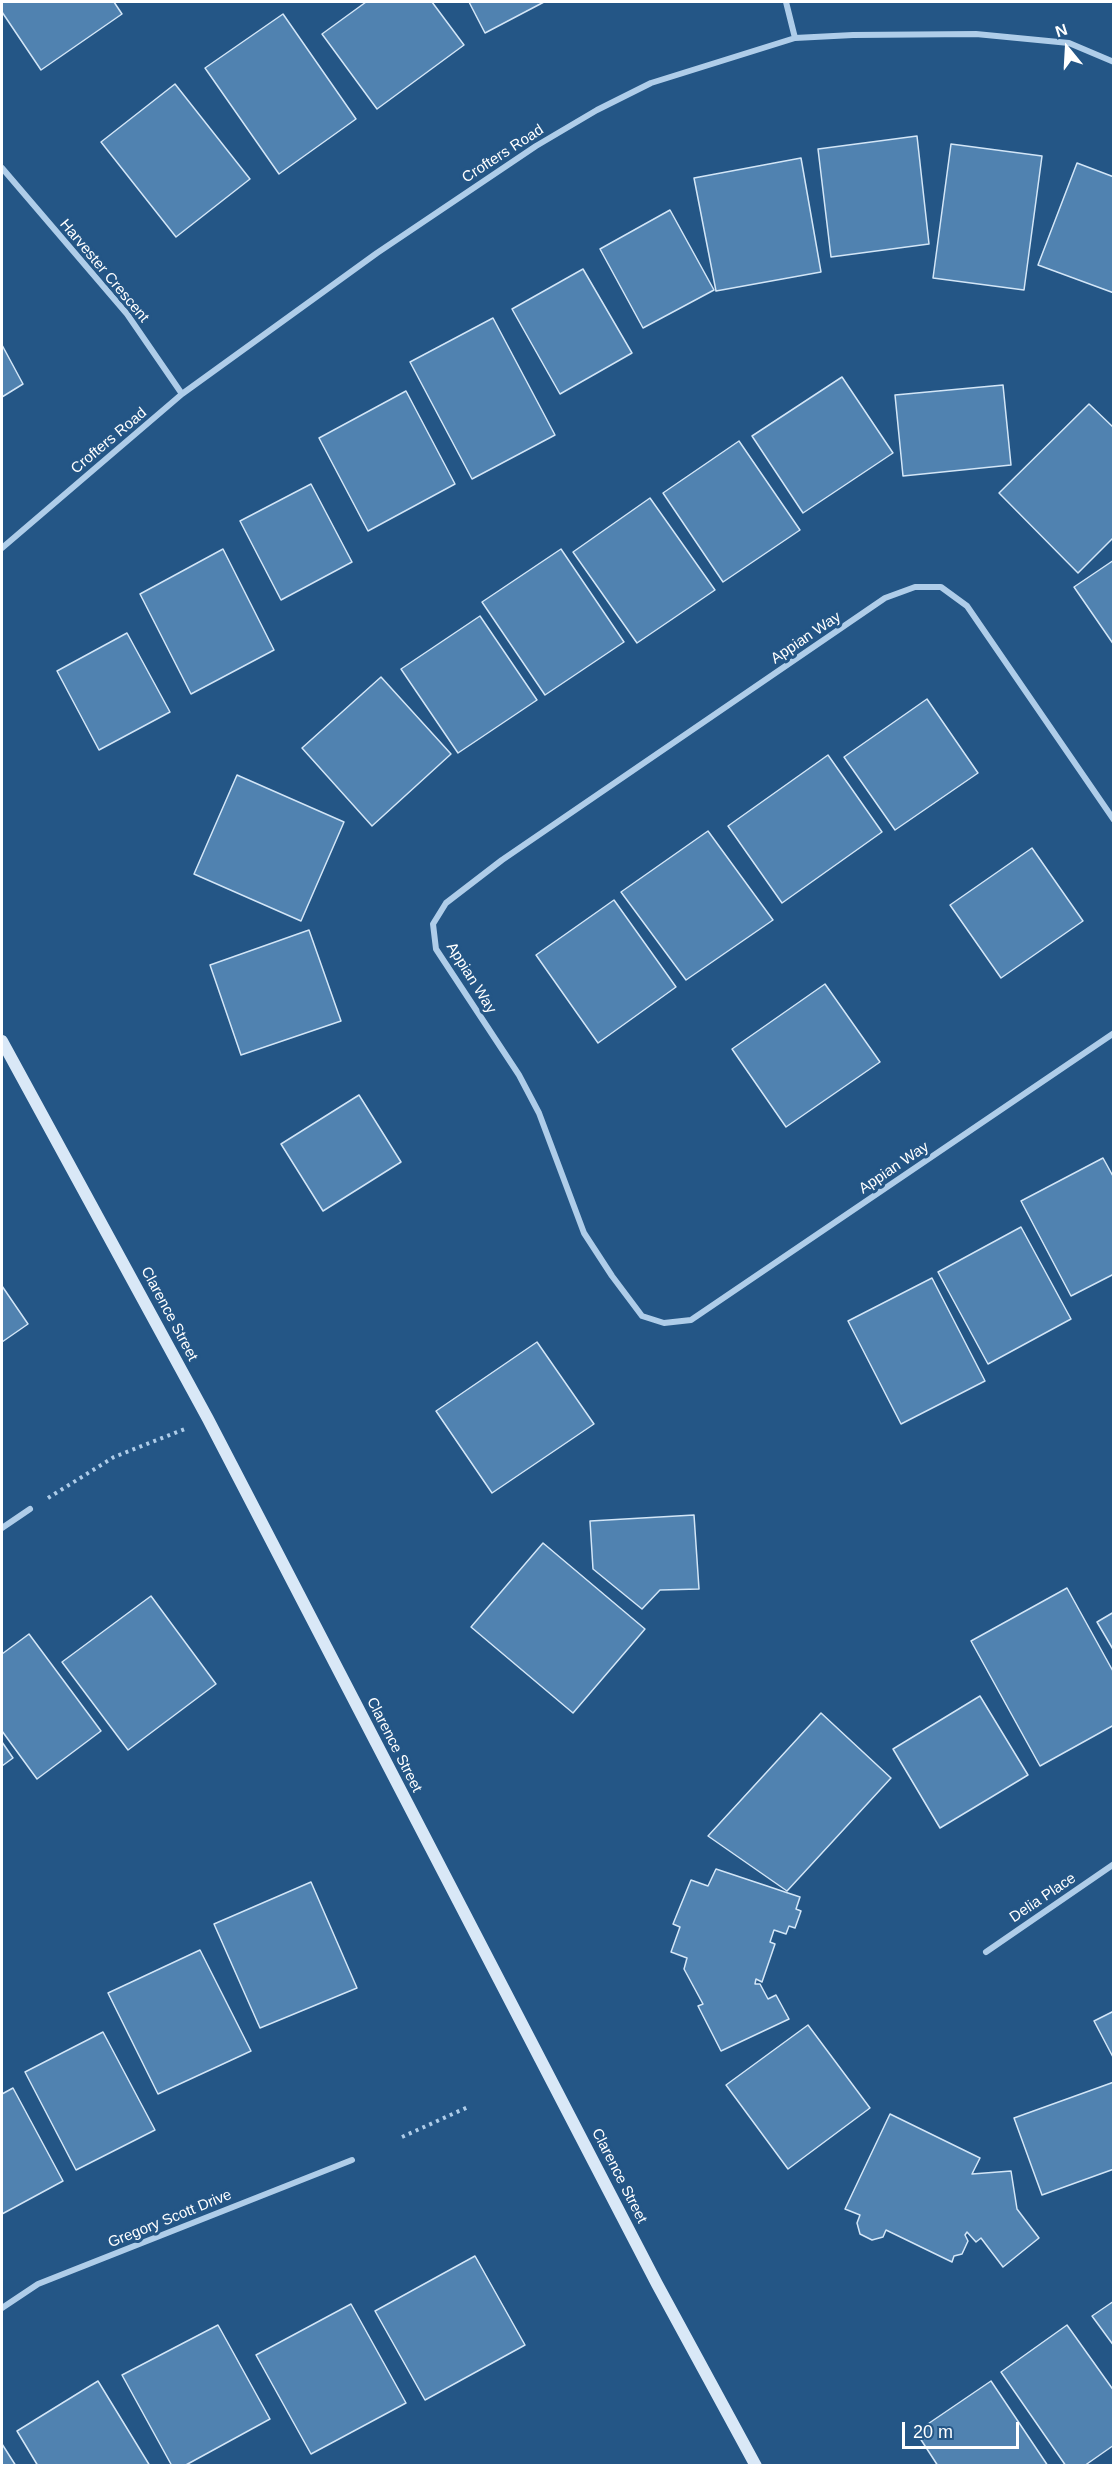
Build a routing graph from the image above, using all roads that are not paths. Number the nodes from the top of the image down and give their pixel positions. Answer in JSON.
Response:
{"nodes":[{"id":1,"x":786,"y":2,"type":"edge"},
{"id":2,"x":795,"y":38,"type":"junction"},
{"id":3,"x":1113,"y":62,"type":"edge"},
{"id":4,"x":2,"y":168,"type":"edge"},
{"id":5,"x":183,"y":394,"type":"junction"},
{"id":6,"x":2,"y":548,"type":"edge"},
{"id":7,"x":1113,"y":820,"type":"edge"},
{"id":8,"x":1113,"y":1033,"type":"edge"},
{"id":9,"x":2,"y":1041,"type":"edge"},
{"id":10,"x":30,"y":1509,"type":"road end"},
{"id":11,"x":2,"y":1528,"type":"edge"},
{"id":12,"x":1113,"y":1864,"type":"edge"},
{"id":13,"x":986,"y":1952,"type":"dead end"},
{"id":14,"x":352,"y":2160,"type":"dead end"},
{"id":15,"x":2,"y":2308,"type":"edge"},
{"id":16,"x":756,"y":2466,"type":"edge"}],
"edges":[{"from":1,"to":2,"type":"street"},
{"from":2,"to":3,"type":"street","name":"Crofters Road"},
{"from":2,"to":5,"type":"street","name":"Crofters Road"},
{"from":4,"to":5,"type":"street","name":"Harvester Crescent"},
{"from":5,"to":6,"type":"street","name":"Crofters Road"},
{"from":7,"to":8,"type":"street","name":"Appian Way"},
{"from":9,"to":16,"type":"street","name":"Clarence Street"},
{"from":10,"to":11,"type":"street"},
{"from":12,"to":13,"type":"street","name":"Delia Place"},
{"from":14,"to":15,"type":"street","name":"Gregory Scott Drive"}]}
